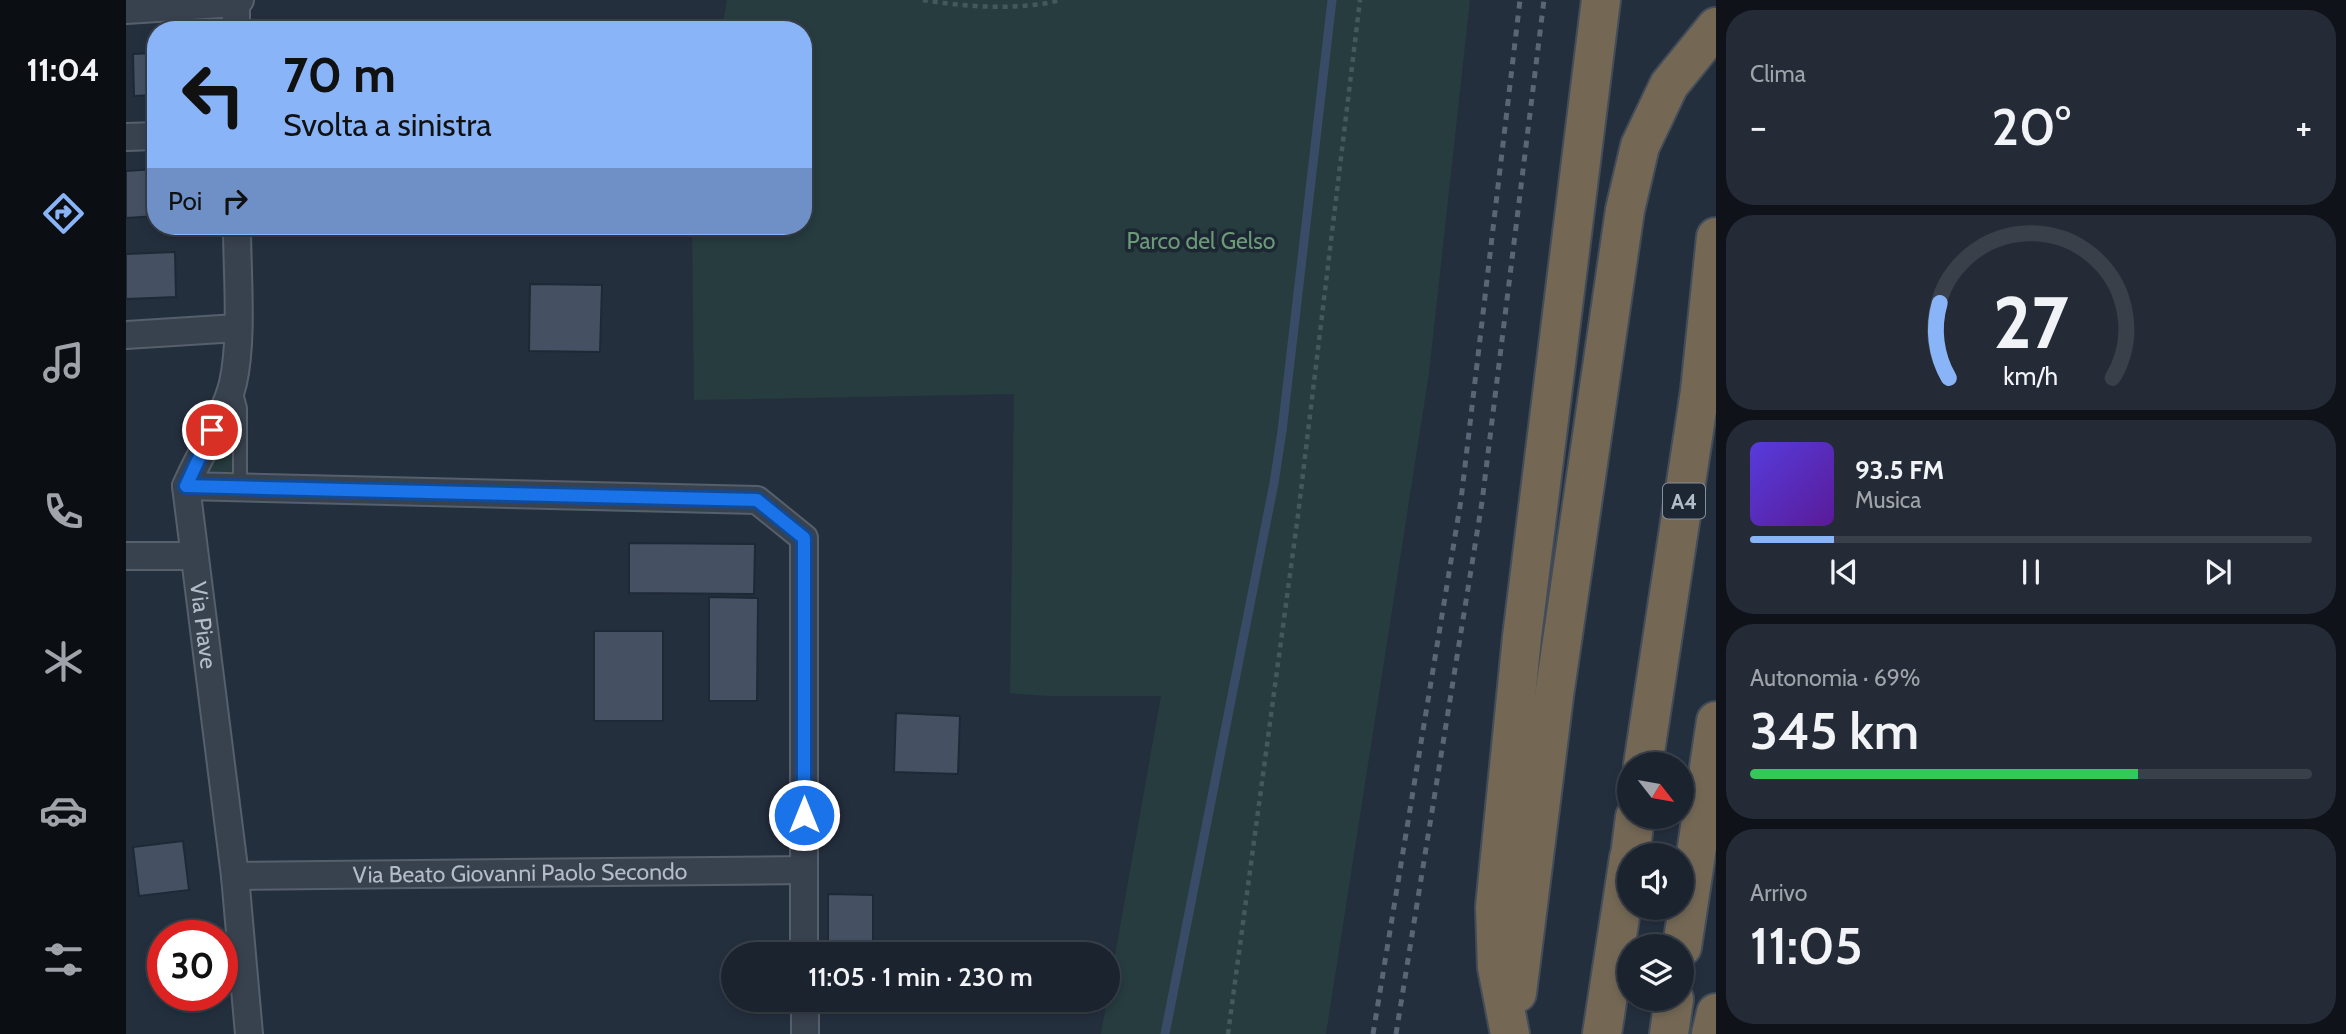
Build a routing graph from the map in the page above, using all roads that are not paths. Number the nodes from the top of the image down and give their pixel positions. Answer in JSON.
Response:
{"nodes":[{"id":1,"x":1601,"y":0,"type":"edge"},
{"id":2,"x":238,"y":2,"type":"edge"},
{"id":3,"x":126,"y":10,"type":"edge"},
{"id":4,"x":237,"y":21,"type":"edge"},
{"id":5,"x":1716,"y":27,"type":"edge"},
{"id":6,"x":147,"y":136,"type":"edge"},
{"id":7,"x":126,"y":137,"type":"edge"},
{"id":8,"x":237,"y":235,"type":"edge"},
{"id":9,"x":1716,"y":237,"type":"edge"},
{"id":10,"x":237,"y":328,"type":"junction"},
{"id":11,"x":126,"y":335,"type":"edge"},
{"id":12,"x":233,"y":382,"type":"junction"},
{"id":13,"x":186,"y":486,"type":"junction"},
{"id":14,"x":240,"y":486,"type":"junction"},
{"id":15,"x":126,"y":556,"type":"edge"},
{"id":16,"x":194,"y":556,"type":"junction"},
{"id":17,"x":1716,"y":721,"type":"edge"},
{"id":18,"x":1645,"y":752,"type":"edge"},
{"id":19,"x":804,"y":870,"type":"junction"},
{"id":20,"x":235,"y":876,"type":"junction"},
{"id":21,"x":1619,"y":920,"type":"edge"},
{"id":22,"x":1684,"y":934,"type":"edge"},
{"id":23,"x":804,"y":942,"type":"edge"},
{"id":24,"x":1672,"y":1011,"type":"edge"},
{"id":25,"x":804,"y":1012,"type":"edge"},
{"id":26,"x":1716,"y":1013,"type":"edge"},
{"id":27,"x":249,"y":1034,"type":"edge"},
{"id":28,"x":805,"y":1034,"type":"edge"},
{"id":29,"x":1511,"y":1034,"type":"edge"},
{"id":30,"x":1602,"y":1034,"type":"edge"},
{"id":31,"x":1668,"y":1034,"type":"edge"},
{"id":32,"x":1710,"y":1034,"type":"edge"}],
"edges":[{"from":1,"to":29,"type":"highway"},
{"from":2,"to":3,"type":"street"},
{"from":2,"to":4,"type":"street"},
{"from":5,"to":29,"type":"highway"},
{"from":6,"to":7,"type":"street"},
{"from":8,"to":10,"type":"street","name":"Via Piave"},
{"from":9,"to":18,"type":"highway","number":"A4"},
{"from":10,"to":11,"type":"street"},
{"from":10,"to":12,"type":"street","name":"Via Piave"},
{"from":12,"to":13,"type":"street","name":"Via Piave"},
{"from":12,"to":14,"type":"lane"},
{"from":13,"to":14,"type":"street"},
{"from":13,"to":16,"type":"street","name":"Via Piave"},
{"from":14,"to":19,"type":"street"},
{"from":15,"to":16,"type":"street"},
{"from":16,"to":20,"type":"street","name":"Via Piave"},
{"from":17,"to":22,"type":"highway"},
{"from":19,"to":20,"type":"street","name":"Via Beato Giovanni Paolo Secondo"},
{"from":19,"to":23,"type":"street"},
{"from":20,"to":27,"type":"street","name":"Via Piave"},
{"from":21,"to":30,"type":"highway"},
{"from":24,"to":31,"type":"highway"},
{"from":25,"to":28,"type":"street"},
{"from":26,"to":32,"type":"highway"}]}
